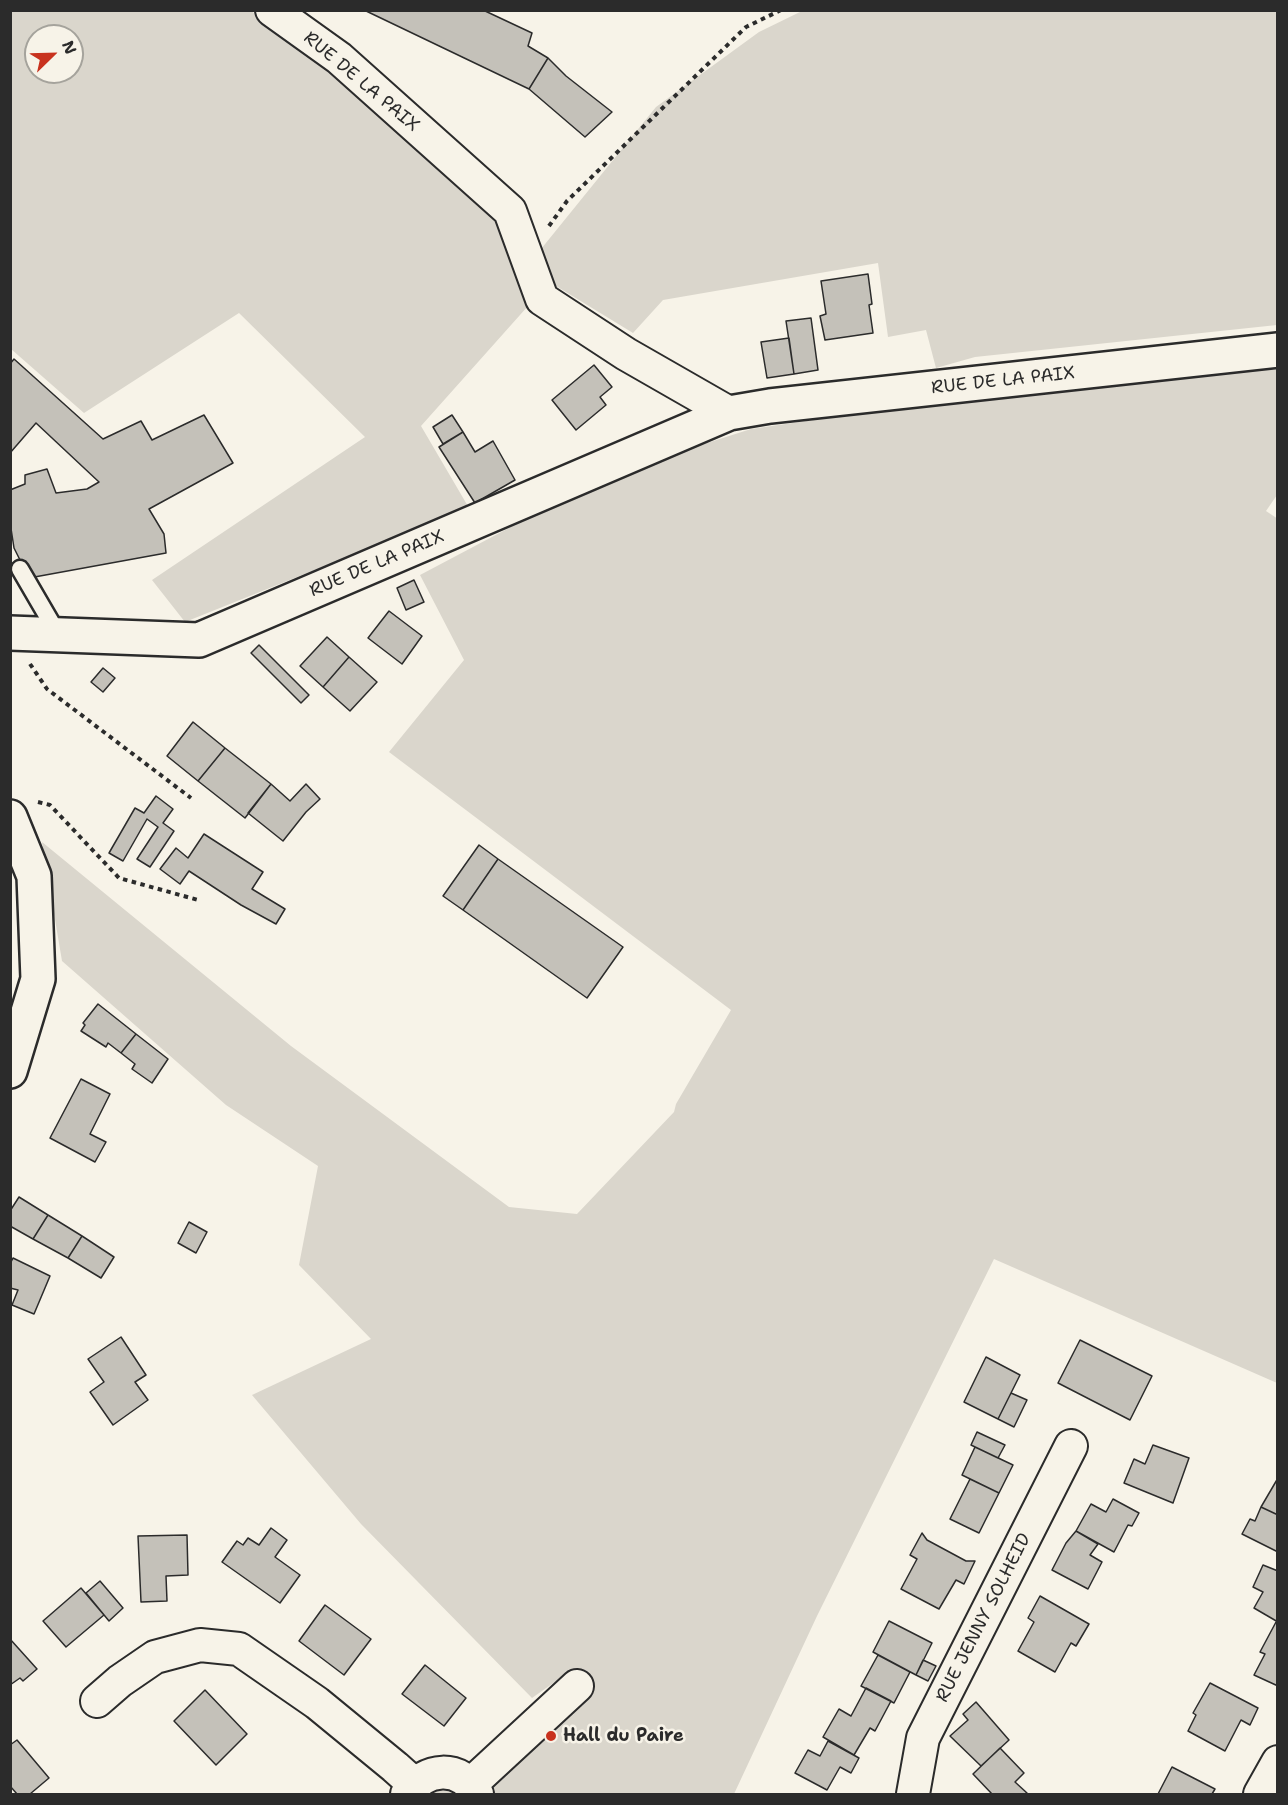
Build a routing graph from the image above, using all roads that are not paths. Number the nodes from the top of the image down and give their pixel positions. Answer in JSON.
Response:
{"nodes":[{"id":1,"x":272,"y":10,"type":"edge"},
{"id":2,"x":1278,"y":351,"type":"edge"},
{"id":3,"x":729,"y":413,"type":"junction"},
{"id":4,"x":20,"y":569,"type":"dead end"},
{"id":5,"x":10,"y":633,"type":"edge"},
{"id":6,"x":59,"y":636,"type":"junction"},
{"id":7,"x":20,"y":809,"type":"edge"},
{"id":8,"x":10,"y":1071,"type":"edge"},
{"id":9,"x":1071,"y":1446,"type":"dead end"},
{"id":10,"x":577,"y":1686,"type":"dead end"},
{"id":11,"x":98,"y":1701,"type":"dead end"},
{"id":12,"x":1278,"y":1762,"type":"edge"},
{"id":13,"x":411,"y":1789,"type":"edge"},
{"id":14,"x":474,"y":1789,"type":"edge"},
{"id":15,"x":913,"y":1794,"type":"edge"},
{"id":16,"x":1260,"y":1794,"type":"edge"}],
"edges":[{"from":1,"to":3,"type":"street","name":"RUE DE LA PAIX"},
{"from":2,"to":3,"type":"street","name":"RUE DE LA PAIX"},
{"from":3,"to":6,"type":"street","name":"RUE DE LA PAIX"},
{"from":4,"to":6,"type":"lane"},
{"from":5,"to":6,"type":"street","name":"RUE DE LA PAIX"},
{"from":7,"to":8,"type":"street"},
{"from":9,"to":15,"type":"street","name":"RUE JENNY SOLHEID"},
{"from":10,"to":14,"type":"street"},
{"from":11,"to":13,"type":"street"},
{"from":12,"to":16,"type":"street"},
{"from":13,"to":14,"type":"street"}]}
